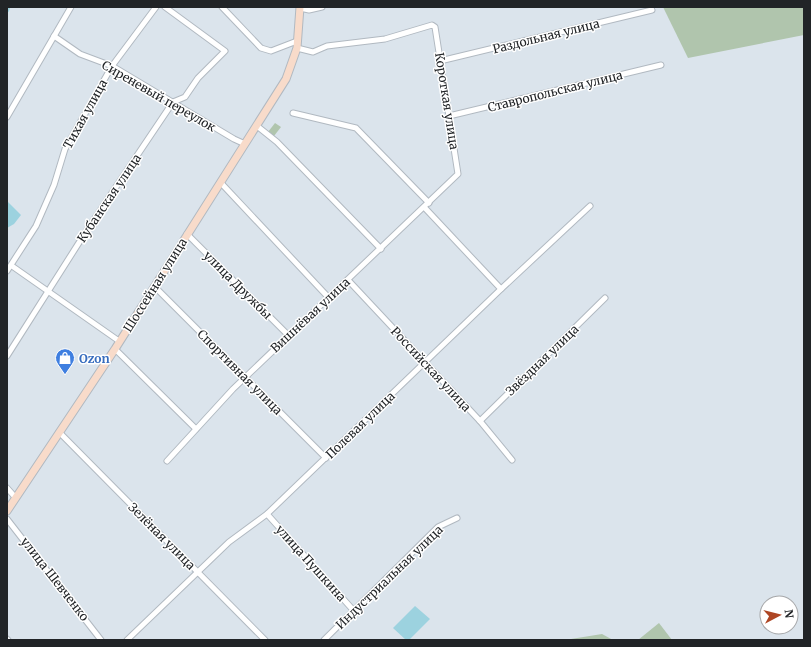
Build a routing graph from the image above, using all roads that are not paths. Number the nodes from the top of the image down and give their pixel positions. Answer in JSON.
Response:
{"nodes":[{"id":1,"x":72,"y":7,"type":"edge"},
{"id":2,"x":156,"y":7,"type":"edge"},
{"id":3,"x":165,"y":7,"type":"edge"},
{"id":4,"x":222,"y":7,"type":"edge"},
{"id":5,"x":322,"y":7,"type":"edge"},
{"id":6,"x":300,"y":8,"type":"edge"},
{"id":7,"x":652,"y":10,"type":"dead end"},
{"id":8,"x":54,"y":36,"type":"junction"},
{"id":9,"x":296,"y":48,"type":"junction"},
{"id":10,"x":440,"y":61,"type":"junction"},
{"id":11,"x":662,"y":65,"type":"dead end"},
{"id":12,"x":112,"y":66,"type":"junction"},
{"id":13,"x":174,"y":102,"type":"junction"},
{"id":14,"x":293,"y":112,"type":"dead end"},
{"id":15,"x":449,"y":116,"type":"junction"},
{"id":16,"x":7,"y":117,"type":"edge"},
{"id":17,"x":257,"y":126,"type":"junction"},
{"id":18,"x":245,"y":144,"type":"junction"},
{"id":19,"x":458,"y":174,"type":"joint"},
{"id":20,"x":221,"y":183,"type":"junction"},
{"id":21,"x":429,"y":203,"type":"junction"},
{"id":22,"x":590,"y":206,"type":"dead end"},
{"id":23,"x":424,"y":207,"type":"junction"},
{"id":24,"x":187,"y":234,"type":"junction"},
{"id":25,"x":381,"y":249,"type":"junction"},
{"id":26,"x":12,"y":266,"type":"junction"},
{"id":27,"x":7,"y":271,"type":"edge"},
{"id":28,"x":348,"y":280,"type":"junction"},
{"id":29,"x":154,"y":286,"type":"junction"},
{"id":30,"x":501,"y":289,"type":"junction"},
{"id":31,"x":49,"y":292,"type":"junction"},
{"id":32,"x":329,"y":298,"type":"junction"},
{"id":33,"x":605,"y":298,"type":"dead end"},
{"id":34,"x":289,"y":336,"type":"junction"},
{"id":35,"x":119,"y":341,"type":"junction"},
{"id":36,"x":115,"y":349,"type":"junction"},
{"id":37,"x":7,"y":356,"type":"edge"},
{"id":38,"x":425,"y":363,"type":"junction"},
{"id":39,"x":245,"y":377,"type":"junction"},
{"id":40,"x":480,"y":421,"type":"junction"},
{"id":41,"x":196,"y":429,"type":"junction"},
{"id":42,"x":59,"y":432,"type":"junction"},
{"id":43,"x":326,"y":458,"type":"junction"},
{"id":44,"x":512,"y":460,"type":"dead end"},
{"id":45,"x":167,"y":461,"type":"dead end"},
{"id":46,"x":7,"y":488,"type":"edge"},
{"id":47,"x":15,"y":497,"type":"junction"},
{"id":48,"x":7,"y":511,"type":"edge"},
{"id":49,"x":267,"y":514,"type":"junction"},
{"id":50,"x":457,"y":518,"type":"dead end"},
{"id":51,"x":7,"y":519,"type":"edge"},
{"id":52,"x":198,"y":572,"type":"junction"},
{"id":53,"x":354,"y":611,"type":"junction"},
{"id":54,"x":101,"y":640,"type":"edge"},
{"id":55,"x":127,"y":640,"type":"edge"},
{"id":56,"x":265,"y":640,"type":"edge"},
{"id":57,"x":324,"y":640,"type":"edge"}],
"edges":[{"from":1,"to":8,"type":"street"},
{"from":2,"to":12,"type":"street","name":"Тихая улица"},
{"from":3,"to":13,"type":"street","name":"Кубанская улица"},
{"from":4,"to":9,"type":"street"},
{"from":5,"to":6,"type":"street"},
{"from":6,"to":9,"type":"main road","name":"Шоссейная улица"},
{"from":7,"to":10,"type":"street","name":"Раздольная улица"},
{"from":8,"to":12,"type":"street","name":"Сиреневый переулок"},
{"from":8,"to":16,"type":"street"},
{"from":9,"to":10,"type":"street","name":"Короткая улица"},
{"from":9,"to":17,"type":"main road","name":"Шоссейная улица"},
{"from":10,"to":15,"type":"street","name":"Короткая улица"},
{"from":11,"to":15,"type":"street","name":"Ставропольская улица"},
{"from":12,"to":13,"type":"street","name":"Сиреневый переулок"},
{"from":12,"to":26,"type":"street","name":"Тихая улица"},
{"from":13,"to":18,"type":"street","name":"Сиреневый переулок"},
{"from":13,"to":31,"type":"street","name":"Кубанская улица"},
{"from":14,"to":21,"type":"street"},
{"from":15,"to":19,"type":"street","name":"Короткая улица"},
{"from":17,"to":18,"type":"main road","name":"Шоссейная улица"},
{"from":17,"to":25,"type":"street"},
{"from":18,"to":20,"type":"main road","name":"Шоссейная улица"},
{"from":19,"to":21,"type":"street","name":"Вишнёвая улица"},
{"from":20,"to":24,"type":"main road","name":"Шоссейная улица"},
{"from":20,"to":32,"type":"street"},
{"from":21,"to":23,"type":"street","name":"Вишнёвая улица"},
{"from":22,"to":30,"type":"street","name":"Полевая улица"},
{"from":23,"to":25,"type":"street","name":"Вишнёвая улица"},
{"from":23,"to":30,"type":"street"},
{"from":24,"to":29,"type":"main road","name":"Шоссейная улица"},
{"from":24,"to":34,"type":"street","name":"улица Дружбы"},
{"from":25,"to":28,"type":"street","name":"Вишнёвая улица"},
{"from":26,"to":27,"type":"street","name":"Тихая улица"},
{"from":26,"to":31,"type":"street"},
{"from":28,"to":32,"type":"street","name":"Вишнёвая улица"},
{"from":28,"to":38,"type":"street","name":"Российская улица"},
{"from":29,"to":35,"type":"main road","name":"Шоссейная улица"},
{"from":29,"to":39,"type":"street","name":"Спортивная улица"},
{"from":30,"to":38,"type":"street","name":"Полевая улица"},
{"from":31,"to":35,"type":"street"},
{"from":31,"to":37,"type":"street","name":"Кубанская улица"},
{"from":32,"to":34,"type":"street","name":"Вишнёвая улица"},
{"from":33,"to":40,"type":"street","name":"Звёздная улица"},
{"from":34,"to":39,"type":"street","name":"Вишнёвая улица"},
{"from":35,"to":36,"type":"main road","name":"Шоссейная улица"},
{"from":36,"to":41,"type":"street"},
{"from":36,"to":42,"type":"main road","name":"Шоссейная улица"},
{"from":38,"to":40,"type":"street","name":"Российская улица"},
{"from":38,"to":43,"type":"street","name":"Полевая улица"},
{"from":39,"to":41,"type":"street","name":"Вишнёвая улица"},
{"from":39,"to":43,"type":"street","name":"Спортивная улица"},
{"from":40,"to":44,"type":"street","name":"Российская улица"},
{"from":41,"to":45,"type":"street","name":"Вишнёвая улица"},
{"from":42,"to":47,"type":"main road","name":"Шоссейная улица"},
{"from":42,"to":52,"type":"street","name":"Зелёная улица"},
{"from":43,"to":49,"type":"street","name":"Полевая улица"},
{"from":46,"to":47,"type":"street"},
{"from":47,"to":48,"type":"main road","name":"Шоссейная улица"},
{"from":49,"to":52,"type":"street","name":"Полевая улица"},
{"from":49,"to":53,"type":"street","name":"улица Пушкина"},
{"from":50,"to":53,"type":"street","name":"Индустриальная улица"},
{"from":51,"to":54,"type":"street","name":"улица Шевченко"},
{"from":52,"to":55,"type":"street","name":"Полевая улица"},
{"from":52,"to":56,"type":"street","name":"Зелёная улица"},
{"from":53,"to":57,"type":"street","name":"Индустриальная улица"}]}
